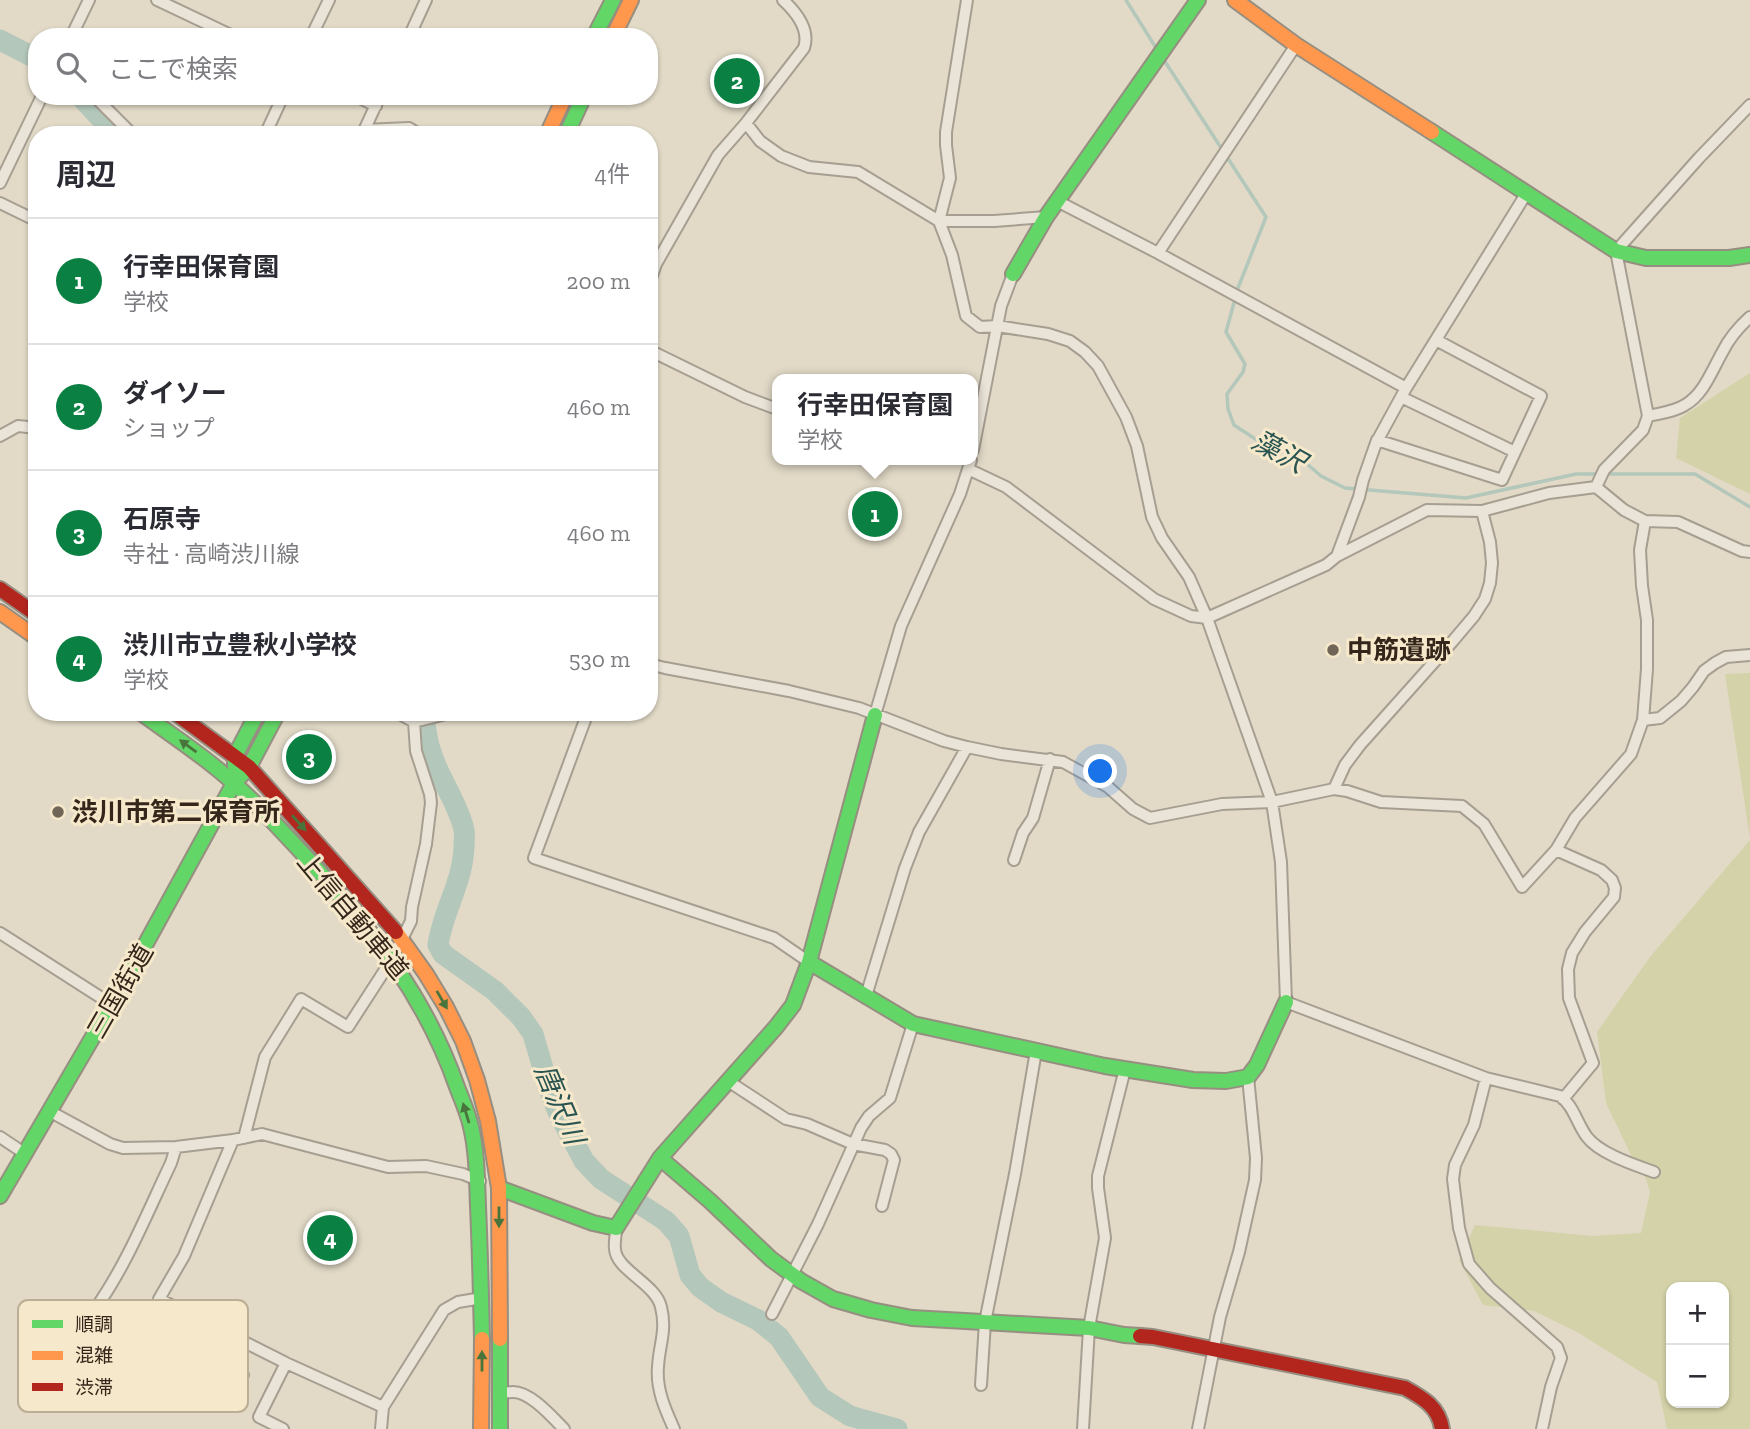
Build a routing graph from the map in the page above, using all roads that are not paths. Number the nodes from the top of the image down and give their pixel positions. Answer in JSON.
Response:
{"nodes":[{"id":1,"x":89,"y":0,"type":"edge"},
{"id":2,"x":157,"y":0,"type":"edge"},
{"id":3,"x":329,"y":0,"type":"edge"},
{"id":4,"x":426,"y":0,"type":"edge"},
{"id":5,"x":613,"y":0,"type":"edge"},
{"id":6,"x":631,"y":0,"type":"edge"},
{"id":7,"x":783,"y":0,"type":"edge"},
{"id":8,"x":967,"y":0,"type":"edge"},
{"id":9,"x":1198,"y":0,"type":"edge"},
{"id":10,"x":1235,"y":0,"type":"edge"},
{"id":11,"x":75,"y":28,"type":"edge"},
{"id":12,"x":216,"y":28,"type":"edge"},
{"id":13,"x":316,"y":28,"type":"edge"},
{"id":14,"x":413,"y":28,"type":"edge"},
{"id":15,"x":599,"y":28,"type":"edge"},
{"id":16,"x":617,"y":28,"type":"edge"},
{"id":17,"x":1296,"y":45,"type":"junction"},
{"id":18,"x":38,"y":105,"type":"edge"},
{"id":19,"x":103,"y":105,"type":"edge"},
{"id":20,"x":279,"y":105,"type":"edge"},
{"id":21,"x":376,"y":105,"type":"edge"},
{"id":22,"x":561,"y":105,"type":"edge"},
{"id":23,"x":580,"y":105,"type":"edge"},
{"id":24,"x":1750,"y":105,"type":"edge"},
{"id":25,"x":746,"y":123,"type":"junction"},
{"id":26,"x":124,"y":126,"type":"edge"},
{"id":27,"x":269,"y":126,"type":"edge"},
{"id":28,"x":366,"y":126,"type":"edge"},
{"id":29,"x":551,"y":126,"type":"edge"},
{"id":30,"x":570,"y":126,"type":"edge"},
{"id":31,"x":0,"y":183,"type":"edge"},
{"id":32,"x":1526,"y":194,"type":"junction"},
{"id":33,"x":1058,"y":201,"type":"junction"},
{"id":34,"x":0,"y":204,"type":"edge"},
{"id":35,"x":28,"y":217,"type":"edge"},
{"id":36,"x":1046,"y":218,"type":"junction"},
{"id":37,"x":939,"y":222,"type":"junction"},
{"id":38,"x":1616,"y":251,"type":"junction"},
{"id":39,"x":1158,"y":253,"type":"junction"},
{"id":40,"x":1750,"y":255,"type":"edge"},
{"id":41,"x":658,"y":260,"type":"edge"},
{"id":42,"x":1013,"y":274,"type":"joint"},
{"id":43,"x":1750,"y":317,"type":"edge"},
{"id":44,"x":997,"y":326,"type":"junction"},
{"id":45,"x":1436,"y":340,"type":"junction"},
{"id":46,"x":658,"y":354,"type":"edge"},
{"id":47,"x":1404,"y":393,"type":"junction"},
{"id":48,"x":772,"y":408,"type":"edge"},
{"id":49,"x":1648,"y":416,"type":"junction"},
{"id":50,"x":978,"y":420,"type":"edge"},
{"id":51,"x":28,"y":427,"type":"edge"},
{"id":52,"x":0,"y":436,"type":"edge"},
{"id":53,"x":1377,"y":440,"type":"junction"},
{"id":54,"x":1515,"y":452,"type":"junction"},
{"id":55,"x":969,"y":465,"type":"edge"},
{"id":56,"x":977,"y":465,"type":"edge"},
{"id":57,"x":1596,"y":487,"type":"junction"},
{"id":58,"x":1482,"y":511,"type":"junction"},
{"id":59,"x":1645,"y":521,"type":"junction"},
{"id":60,"x":1750,"y":552,"type":"edge"},
{"id":61,"x":1337,"y":556,"type":"junction"},
{"id":62,"x":0,"y":589,"type":"edge"},
{"id":63,"x":28,"y":609,"type":"edge"},
{"id":64,"x":0,"y":612,"type":"edge"},
{"id":65,"x":1207,"y":618,"type":"junction"},
{"id":66,"x":28,"y":632,"type":"edge"},
{"id":67,"x":1750,"y":654,"type":"edge"},
{"id":68,"x":658,"y":666,"type":"edge"},
{"id":69,"x":875,"y":715,"type":"junction"},
{"id":70,"x":1643,"y":720,"type":"junction"},
{"id":71,"x":152,"y":721,"type":"edge"},
{"id":72,"x":186,"y":721,"type":"edge"},
{"id":73,"x":253,"y":721,"type":"edge"},
{"id":74,"x":273,"y":721,"type":"edge"},
{"id":75,"x":418,"y":721,"type":"edge"},
{"id":76,"x":584,"y":721,"type":"edge"},
{"id":77,"x":414,"y":722,"type":"joint"},
{"id":78,"x":967,"y":747,"type":"junction"},
{"id":79,"x":235,"y":756,"type":"junction"},
{"id":80,"x":1050,"y":760,"type":"junction"},
{"id":81,"x":249,"y":767,"type":"junction"},
{"id":82,"x":234,"y":783,"type":"junction"},
{"id":83,"x":1334,"y":789,"type":"junction"},
{"id":84,"x":1272,"y":802,"type":"junction"},
{"id":85,"x":1556,"y":850,"type":"junction"},
{"id":86,"x":1014,"y":860,"type":"dead end"},
{"id":87,"x":0,"y":933,"type":"edge"},
{"id":88,"x":401,"y":939,"type":"junction"},
{"id":89,"x":392,"y":959,"type":"junction"},
{"id":90,"x":809,"y":961,"type":"junction"},
{"id":91,"x":866,"y":996,"type":"junction"},
{"id":92,"x":1286,"y":1002,"type":"junction"},
{"id":93,"x":111,"y":1004,"type":"junction"},
{"id":94,"x":913,"y":1024,"type":"junction"},
{"id":95,"x":1036,"y":1051,"type":"junction"},
{"id":96,"x":1125,"y":1069,"type":"junction"},
{"id":97,"x":1248,"y":1077,"type":"junction"},
{"id":98,"x":1486,"y":1078,"type":"junction"},
{"id":99,"x":728,"y":1081,"type":"junction"},
{"id":100,"x":1563,"y":1099,"type":"junction"},
{"id":101,"x":51,"y":1112,"type":"junction"},
{"id":102,"x":0,"y":1137,"type":"edge"},
{"id":103,"x":238,"y":1139,"type":"junction"},
{"id":104,"x":853,"y":1144,"type":"junction"},
{"id":105,"x":176,"y":1147,"type":"junction"},
{"id":106,"x":24,"y":1153,"type":"junction"},
{"id":107,"x":660,"y":1158,"type":"junction"},
{"id":108,"x":1654,"y":1172,"type":"dead end"},
{"id":109,"x":477,"y":1180,"type":"junction"},
{"id":110,"x":499,"y":1188,"type":"junction"},
{"id":111,"x":0,"y":1196,"type":"edge"},
{"id":112,"x":882,"y":1206,"type":"dead end"},
{"id":113,"x":616,"y":1228,"type":"junction"},
{"id":114,"x":792,"y":1274,"type":"junction"},
{"id":115,"x":482,"y":1298,"type":"junction"},
{"id":116,"x":101,"y":1300,"type":"edge"},
{"id":117,"x":161,"y":1300,"type":"edge"},
{"id":118,"x":772,"y":1314,"type":"dead end"},
{"id":119,"x":985,"y":1322,"type":"junction"},
{"id":120,"x":1089,"y":1328,"type":"junction"},
{"id":121,"x":248,"y":1344,"type":"edge"},
{"id":122,"x":1214,"y":1350,"type":"junction"},
{"id":123,"x":286,"y":1363,"type":"junction"},
{"id":124,"x":981,"y":1385,"type":"dead end"},
{"id":125,"x":500,"y":1394,"type":"junction"},
{"id":126,"x":383,"y":1407,"type":"junction"},
{"id":127,"x":258,"y":1418,"type":"junction"},
{"id":128,"x":252,"y":1429,"type":"edge"},
{"id":129,"x":283,"y":1429,"type":"edge"},
{"id":130,"x":381,"y":1429,"type":"edge"},
{"id":131,"x":481,"y":1429,"type":"edge"},
{"id":132,"x":500,"y":1429,"type":"edge"},
{"id":133,"x":564,"y":1429,"type":"edge"},
{"id":134,"x":674,"y":1429,"type":"edge"},
{"id":135,"x":1083,"y":1429,"type":"edge"},
{"id":136,"x":1198,"y":1429,"type":"edge"},
{"id":137,"x":1443,"y":1429,"type":"edge"},
{"id":138,"x":1542,"y":1429,"type":"edge"}],
"edges":[{"from":1,"to":11,"type":"street"},
{"from":2,"to":12,"type":"street"},
{"from":3,"to":13,"type":"street"},
{"from":4,"to":14,"type":"street"},
{"from":5,"to":15,"type":"main road"},
{"from":6,"to":16,"type":"main road"},
{"from":7,"to":25,"type":"street"},
{"from":8,"to":37,"type":"street"},
{"from":9,"to":33,"type":"main road"},
{"from":10,"to":17,"type":"main road"},
{"from":17,"to":32,"type":"main road"},
{"from":17,"to":39,"type":"street"},
{"from":18,"to":31,"type":"street"},
{"from":19,"to":26,"type":"street"},
{"from":20,"to":27,"type":"street"},
{"from":21,"to":28,"type":"street"},
{"from":22,"to":29,"type":"main road"},
{"from":23,"to":30,"type":"main road"},
{"from":24,"to":38,"type":"street"},
{"from":25,"to":37,"type":"street"},
{"from":25,"to":41,"type":"street"},
{"from":32,"to":38,"type":"main road"},
{"from":32,"to":45,"type":"street"},
{"from":33,"to":36,"type":"main road"},
{"from":33,"to":39,"type":"street"},
{"from":34,"to":35,"type":"street"},
{"from":36,"to":37,"type":"street"},
{"from":36,"to":42,"type":"main road"},
{"from":37,"to":44,"type":"street"},
{"from":38,"to":40,"type":"main road"},
{"from":38,"to":49,"type":"street"},
{"from":39,"to":47,"type":"street"},
{"from":42,"to":44,"type":"street"},
{"from":43,"to":49,"type":"street"},
{"from":44,"to":50,"type":"street"},
{"from":44,"to":65,"type":"street"},
{"from":45,"to":47,"type":"street"},
{"from":45,"to":54,"type":"street"},
{"from":46,"to":48,"type":"street"},
{"from":47,"to":53,"type":"street"},
{"from":47,"to":54,"type":"street"},
{"from":49,"to":57,"type":"street"},
{"from":51,"to":52,"type":"street"},
{"from":53,"to":54,"type":"street"},
{"from":53,"to":61,"type":"street"},
{"from":55,"to":69,"type":"street"},
{"from":56,"to":65,"type":"street"},
{"from":57,"to":58,"type":"street"},
{"from":57,"to":59,"type":"street"},
{"from":58,"to":61,"type":"street"},
{"from":58,"to":83,"type":"street"},
{"from":59,"to":60,"type":"street"},
{"from":59,"to":70,"type":"street"},
{"from":61,"to":65,"type":"street"},
{"from":62,"to":63,"type":"main road"},
{"from":64,"to":66,"type":"main road"},
{"from":65,"to":84,"type":"street"},
{"from":67,"to":70,"type":"street"},
{"from":68,"to":69,"type":"street"},
{"from":69,"to":78,"type":"street"},
{"from":69,"to":90,"type":"main road"},
{"from":70,"to":85,"type":"street"},
{"from":82,"to":71,"type":"main road","name":"上信自動車道","one_way":true},
{"from":72,"to":79,"type":"main road","name":"上信自動車道"},
{"from":73,"to":79,"type":"main road"},
{"from":74,"to":81,"type":"main road"},
{"from":75,"to":77,"type":"street"},
{"from":76,"to":90,"type":"street"},
{"from":77,"to":88,"type":"street"},
{"from":78,"to":80,"type":"street"},
{"from":78,"to":91,"type":"street"},
{"from":79,"to":81,"type":"main road","name":"上信自動車道"},
{"from":79,"to":82,"type":"main road"},
{"from":80,"to":84,"type":"street"},
{"from":80,"to":86,"type":"street"},
{"from":81,"to":82,"type":"main road"},
{"from":81,"to":88,"type":"main road","name":"上信自動車道","one_way":true},
{"from":82,"to":89,"type":"main road","name":"上信自動車道"},
{"from":82,"to":93,"type":"main road","name":"三国街道"},
{"from":83,"to":84,"type":"street"},
{"from":83,"to":85,"type":"street"},
{"from":84,"to":92,"type":"street"},
{"from":85,"to":100,"type":"street"},
{"from":87,"to":93,"type":"street"},
{"from":88,"to":89,"type":"street"},
{"from":88,"to":110,"type":"main road","name":"上信自動車道","one_way":true},
{"from":89,"to":103,"type":"street"},
{"from":109,"to":89,"type":"main road","name":"上信自動車道","one_way":true},
{"from":90,"to":91,"type":"main road"},
{"from":90,"to":99,"type":"main road"},
{"from":91,"to":94,"type":"main road"},
{"from":92,"to":97,"type":"main road"},
{"from":92,"to":98,"type":"street"},
{"from":93,"to":101,"type":"main road","name":"三国街道"},
{"from":94,"to":95,"type":"main road"},
{"from":94,"to":104,"type":"street"},
{"from":95,"to":96,"type":"main road"},
{"from":95,"to":119,"type":"street"},
{"from":96,"to":97,"type":"main road"},
{"from":96,"to":120,"type":"street"},
{"from":97,"to":122,"type":"street"},
{"from":98,"to":100,"type":"street"},
{"from":98,"to":138,"type":"street"},
{"from":99,"to":104,"type":"street"},
{"from":99,"to":107,"type":"main road"},
{"from":100,"to":108,"type":"street"},
{"from":101,"to":105,"type":"street"},
{"from":101,"to":106,"type":"main road","name":"三国街道"},
{"from":102,"to":106,"type":"street"},
{"from":103,"to":105,"type":"street"},
{"from":103,"to":109,"type":"street"},
{"from":103,"to":117,"type":"street"},
{"from":104,"to":112,"type":"street"},
{"from":104,"to":114,"type":"street"},
{"from":105,"to":116,"type":"street"},
{"from":106,"to":111,"type":"main road","name":"三国街道"},
{"from":107,"to":113,"type":"main road"},
{"from":107,"to":114,"type":"main road"},
{"from":109,"to":110,"type":"street"},
{"from":109,"to":115,"type":"main road","name":"上信自動車道"},
{"from":110,"to":113,"type":"main road"},
{"from":110,"to":125,"type":"main road","name":"上信自動車道","one_way":true},
{"from":113,"to":134,"type":"street"},
{"from":114,"to":118,"type":"street"},
{"from":114,"to":119,"type":"main road"},
{"from":115,"to":126,"type":"street"},
{"from":131,"to":115,"type":"main road","name":"上信自動車道","one_way":true},
{"from":119,"to":120,"type":"main road"},
{"from":119,"to":124,"type":"street"},
{"from":120,"to":122,"type":"main road"},
{"from":120,"to":135,"type":"street"},
{"from":121,"to":123,"type":"street"},
{"from":122,"to":136,"type":"street"},
{"from":122,"to":137,"type":"main road"},
{"from":123,"to":126,"type":"street"},
{"from":123,"to":127,"type":"street"},
{"from":125,"to":132,"type":"main road","name":"上信自動車道"},
{"from":125,"to":133,"type":"street"},
{"from":126,"to":130,"type":"street"},
{"from":127,"to":128,"type":"street"},
{"from":127,"to":129,"type":"street"}]}
